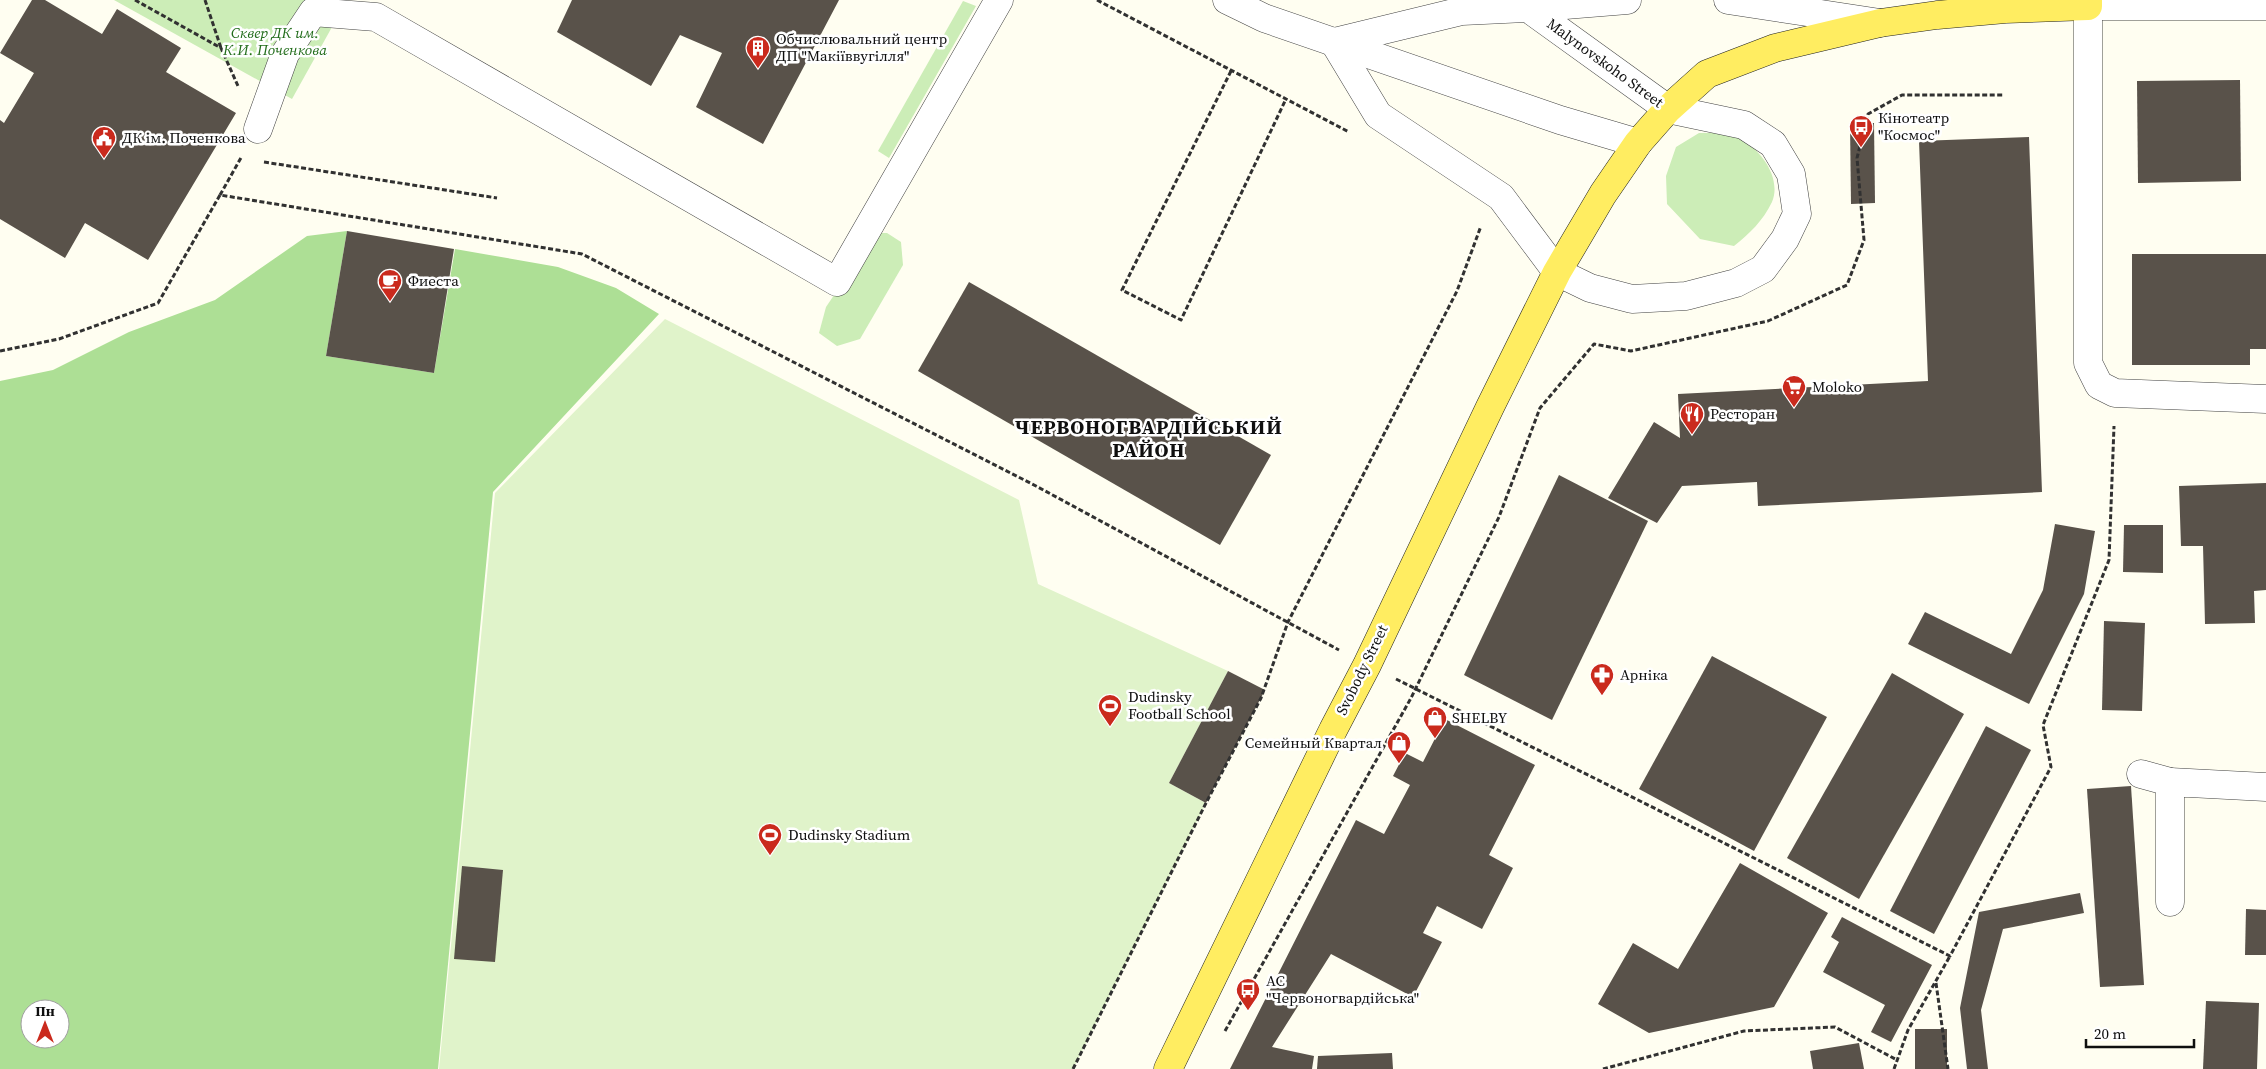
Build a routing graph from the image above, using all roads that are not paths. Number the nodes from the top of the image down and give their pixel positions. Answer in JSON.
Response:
{"nodes":[{"id":1,"x":998,"y":0,"type":"edge"},
{"id":2,"x":1227,"y":0,"type":"edge"},
{"id":3,"x":1627,"y":0,"type":"edge"},
{"id":4,"x":1728,"y":0,"type":"edge"},
{"id":5,"x":2088,"y":3,"type":"edge"},
{"id":6,"x":1510,"y":6,"type":"edge"},
{"id":7,"x":2266,"y":6,"type":"edge"},
{"id":8,"x":1880,"y":22,"type":"junction"},
{"id":9,"x":1334,"y":42,"type":"junction"},
{"id":10,"x":1668,"y":109,"type":"junction"},
{"id":11,"x":258,"y":129,"type":"road end"},
{"id":12,"x":1638,"y":142,"type":"junction"},
{"id":13,"x":1557,"y":272,"type":"junction"},
{"id":14,"x":2266,"y":399,"type":"edge"},
{"id":15,"x":2141,"y":774,"type":"dead end"},
{"id":16,"x":2170,"y":782,"type":"junction"},
{"id":17,"x":2266,"y":787,"type":"edge"},
{"id":18,"x":2170,"y":902,"type":"dead end"},
{"id":19,"x":1168,"y":1069,"type":"edge"}],
"edges":[{"from":1,"to":11,"type":"street"},
{"from":2,"to":9,"type":"street"},
{"from":3,"to":6,"type":"street"},
{"from":4,"to":8,"type":"street"},
{"from":5,"to":7,"type":"street"},
{"from":5,"to":8,"type":"main road"},
{"from":5,"to":14,"type":"street"},
{"from":6,"to":9,"type":"street"},
{"from":6,"to":10,"type":"street","name":"Malynovskoho Street"},
{"from":8,"to":10,"type":"main road","name":"Svobody Street"},
{"from":9,"to":12,"type":"street"},
{"from":9,"to":13,"type":"street"},
{"from":10,"to":12,"type":"main road","name":"Svobody Street"},
{"from":10,"to":13,"type":"street"},
{"from":12,"to":13,"type":"main road","name":"Svobody Street"},
{"from":13,"to":19,"type":"main road","name":"Svobody Street"},
{"from":15,"to":16,"type":"street"},
{"from":16,"to":17,"type":"street"},
{"from":16,"to":18,"type":"street"}]}
